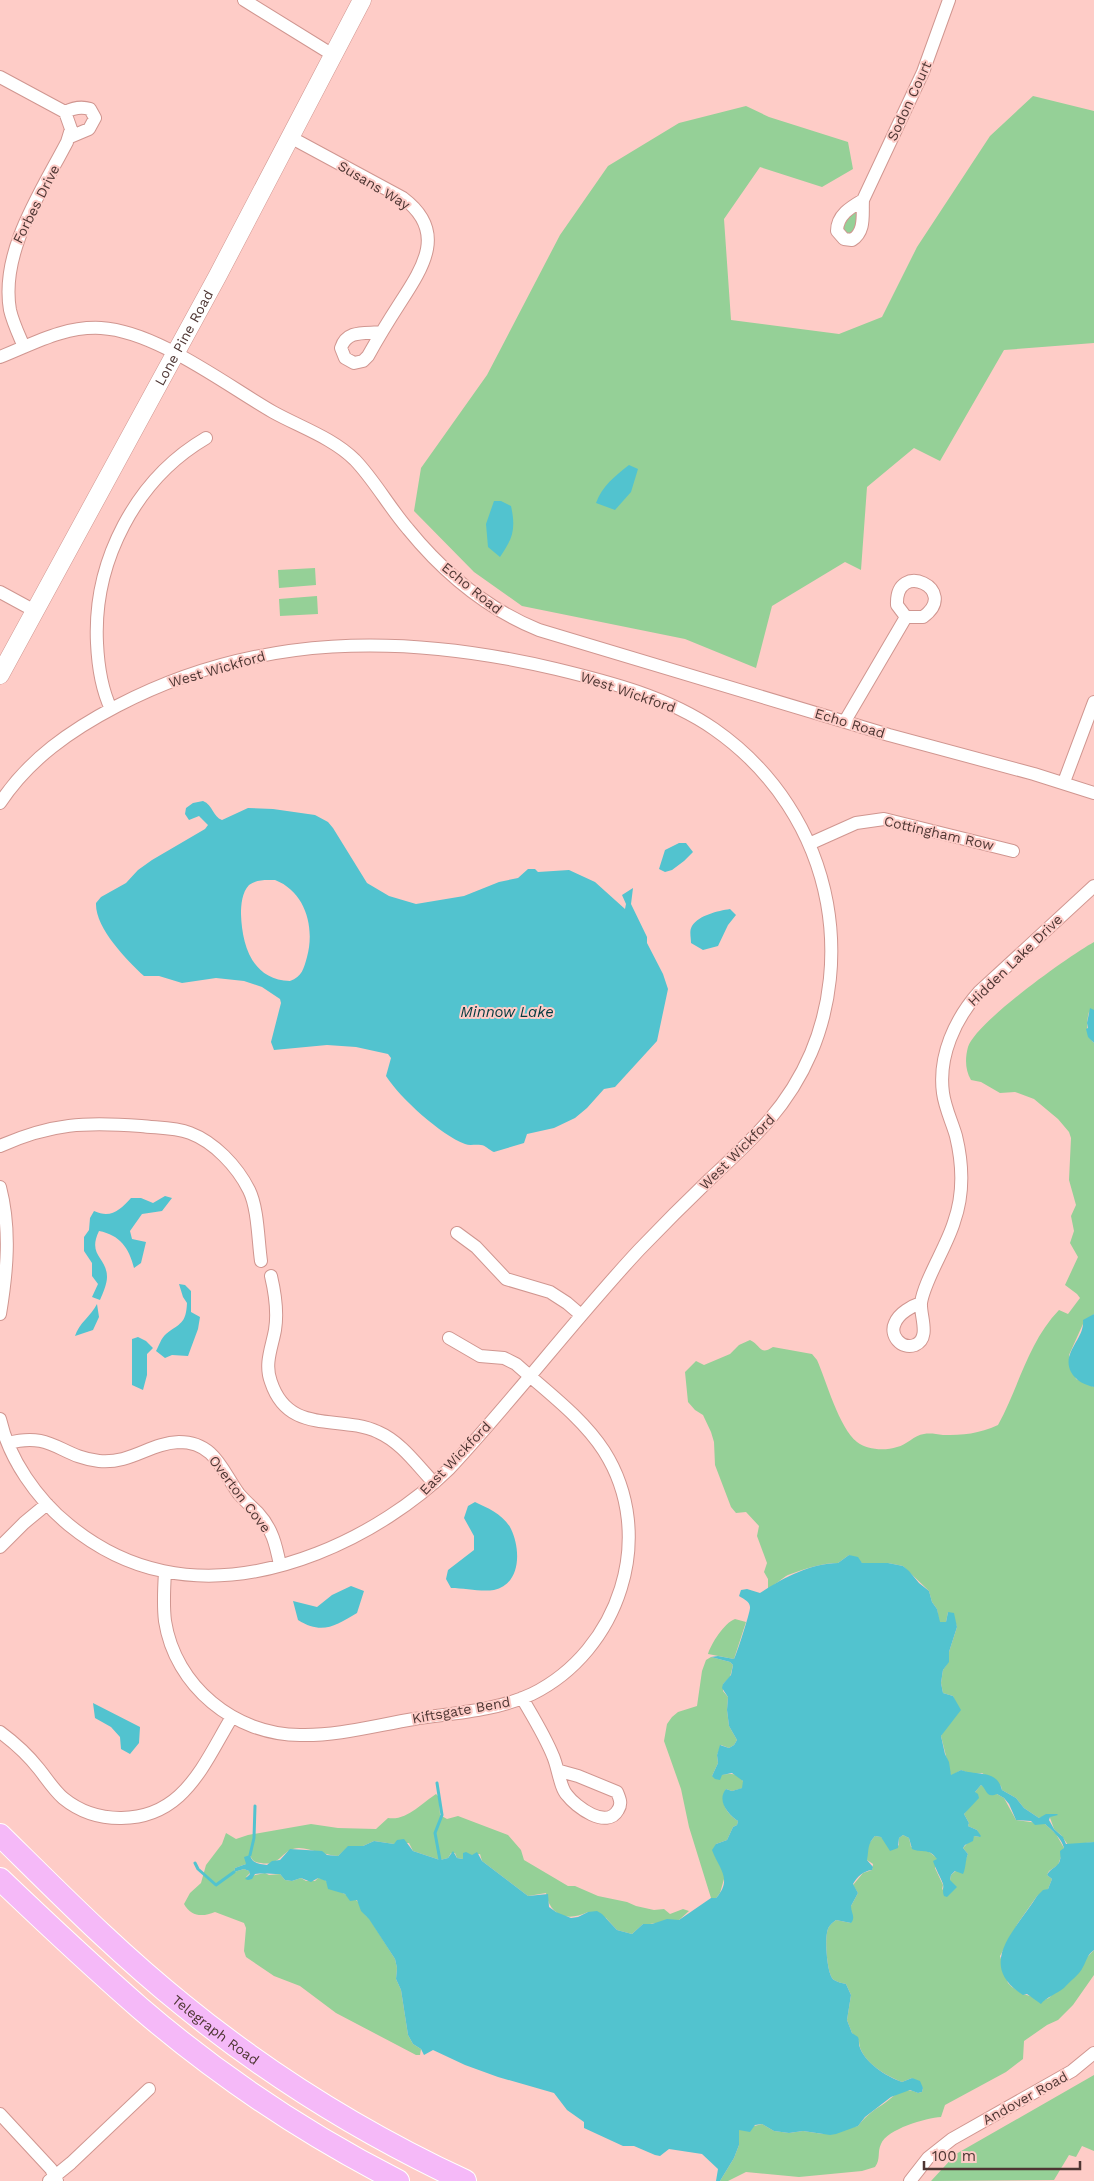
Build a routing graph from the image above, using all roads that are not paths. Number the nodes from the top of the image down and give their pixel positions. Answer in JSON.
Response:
{"nodes":[{"id":1,"x":244,"y":0,"type":"edge"},
{"id":2,"x":362,"y":0,"type":"edge"},
{"id":3,"x":948,"y":0,"type":"edge"},
{"id":4,"x":334,"y":54,"type":"junction"},
{"id":5,"x":0,"y":77,"type":"edge"},
{"id":6,"x":67,"y":117,"type":"junction"},
{"id":7,"x":70,"y":137,"type":"junction"},
{"id":8,"x":290,"y":137,"type":"junction"},
{"id":9,"x":863,"y":200,"type":"dead end"},
{"id":10,"x":382,"y":332,"type":"dead end"},
{"id":11,"x":24,"y":347,"type":"junction"},
{"id":12,"x":175,"y":354,"type":"junction"},
{"id":13,"x":0,"y":357,"type":"edge"},
{"id":14,"x":206,"y":438,"type":"dead end"},
{"id":15,"x":0,"y":592,"type":"edge"},
{"id":16,"x":35,"y":611,"type":"junction"},
{"id":17,"x":906,"y":617,"type":"dead end"},
{"id":18,"x":0,"y":675,"type":"edge"},
{"id":19,"x":1094,"y":702,"type":"edge"},
{"id":20,"x":111,"y":709,"type":"junction"},
{"id":21,"x":845,"y":721,"type":"junction"},
{"id":22,"x":1064,"y":782,"type":"junction"},
{"id":23,"x":1094,"y":793,"type":"edge"},
{"id":24,"x":0,"y":803,"type":"edge"},
{"id":25,"x":809,"y":844,"type":"junction"},
{"id":26,"x":1013,"y":851,"type":"dead end"},
{"id":27,"x":1094,"y":886,"type":"edge"},
{"id":28,"x":0,"y":1146,"type":"edge"},
{"id":29,"x":0,"y":1187,"type":"edge"},
{"id":30,"x":457,"y":1233,"type":"dead end"},
{"id":31,"x":261,"y":1261,"type":"dead end"},
{"id":32,"x":271,"y":1276,"type":"dead end"},
{"id":33,"x":921,"y":1303,"type":"dead end"},
{"id":34,"x":0,"y":1314,"type":"edge"},
{"id":35,"x":581,"y":1315,"type":"junction"},
{"id":36,"x":449,"y":1338,"type":"dead end"},
{"id":37,"x":530,"y":1376,"type":"junction"},
{"id":38,"x":0,"y":1418,"type":"edge"},
{"id":39,"x":8,"y":1443,"type":"junction"},
{"id":40,"x":434,"y":1484,"type":"junction"},
{"id":41,"x":47,"y":1504,"type":"junction"},
{"id":42,"x":0,"y":1547,"type":"edge"},
{"id":43,"x":280,"y":1565,"type":"junction"},
{"id":44,"x":166,"y":1572,"type":"junction"},
{"id":45,"x":522,"y":1698,"type":"junction"},
{"id":46,"x":232,"y":1717,"type":"junction"},
{"id":47,"x":0,"y":1732,"type":"edge"},
{"id":48,"x":560,"y":1771,"type":"junction"},
{"id":49,"x":0,"y":1834,"type":"edge"},
{"id":50,"x":0,"y":1879,"type":"edge"},
{"id":51,"x":1094,"y":2053,"type":"edge"},
{"id":52,"x":149,"y":2089,"type":"dead end"},
{"id":53,"x":0,"y":2114,"type":"edge"},
{"id":54,"x":53,"y":2180,"type":"edge"},
{"id":55,"x":398,"y":2181,"type":"edge"},
{"id":56,"x":465,"y":2181,"type":"edge"},
{"id":57,"x":910,"y":2181,"type":"edge"}],
"edges":[{"from":1,"to":4,"type":"street"},
{"from":2,"to":4,"type":"street","name":"Lone Pine Road"},
{"from":3,"to":9,"type":"street","name":"Sodon Court"},
{"from":4,"to":8,"type":"street","name":"Lone Pine Road"},
{"from":5,"to":6,"type":"street"},
{"from":6,"to":7,"type":"street","name":"Forbes Drive"},
{"from":6,"to":7,"type":"street"},
{"from":7,"to":11,"type":"street","name":"Forbes Drive"},
{"from":8,"to":10,"type":"street","name":"Susans Way"},
{"from":8,"to":12,"type":"street","name":"Lone Pine Road"},
{"from":11,"to":12,"type":"street","name":"Echo Road"},
{"from":11,"to":13,"type":"street","name":"Echo Road"},
{"from":12,"to":16,"type":"street","name":"Lone Pine Road"},
{"from":12,"to":21,"type":"street","name":"Echo Road"},
{"from":14,"to":20,"type":"street"},
{"from":15,"to":16,"type":"street"},
{"from":16,"to":18,"type":"street","name":"Lone Pine Road"},
{"from":17,"to":21,"type":"street"},
{"from":19,"to":22,"type":"street"},
{"from":20,"to":24,"type":"street","name":"West Wickford"},
{"from":20,"to":25,"type":"street","name":"West Wickford"},
{"from":21,"to":22,"type":"street","name":"Echo Road"},
{"from":22,"to":23,"type":"street","name":"Echo Road"},
{"from":25,"to":26,"type":"street","name":"Cottingham Row"},
{"from":25,"to":35,"type":"street","name":"West Wickford"},
{"from":27,"to":33,"type":"street","name":"Hidden Lake Drive"},
{"from":28,"to":31,"type":"street"},
{"from":29,"to":34,"type":"street"},
{"from":30,"to":35,"type":"street"},
{"from":32,"to":40,"type":"street"},
{"from":35,"to":37,"type":"street","name":"West Wickford"},
{"from":36,"to":37,"type":"street","name":"Kiftsgate Bend"},
{"from":37,"to":40,"type":"street","name":"East Wickford"},
{"from":37,"to":45,"type":"street","name":"Kiftsgate Bend"},
{"from":38,"to":39,"type":"street","name":"East Wickford"},
{"from":39,"to":41,"type":"street","name":"East Wickford"},
{"from":39,"to":43,"type":"street","name":"Overton Cove"},
{"from":40,"to":43,"type":"street","name":"East Wickford"},
{"from":41,"to":42,"type":"street"},
{"from":41,"to":44,"type":"street","name":"East Wickford"},
{"from":43,"to":44,"type":"street","name":"East Wickford"},
{"from":44,"to":46,"type":"street","name":"Kiftsgate Bend"},
{"from":45,"to":46,"type":"street","name":"Kiftsgate Bend"},
{"from":45,"to":48,"type":"street"},
{"from":46,"to":47,"type":"street"},
{"from":48,"to":48,"type":"street"},
{"from":49,"to":56,"type":"highway","name":"Telegraph Road"},
{"from":50,"to":55,"type":"highway"},
{"from":51,"to":57,"type":"street","name":"Andover Road"},
{"from":52,"to":54,"type":"street"},
{"from":53,"to":54,"type":"street"}]}
